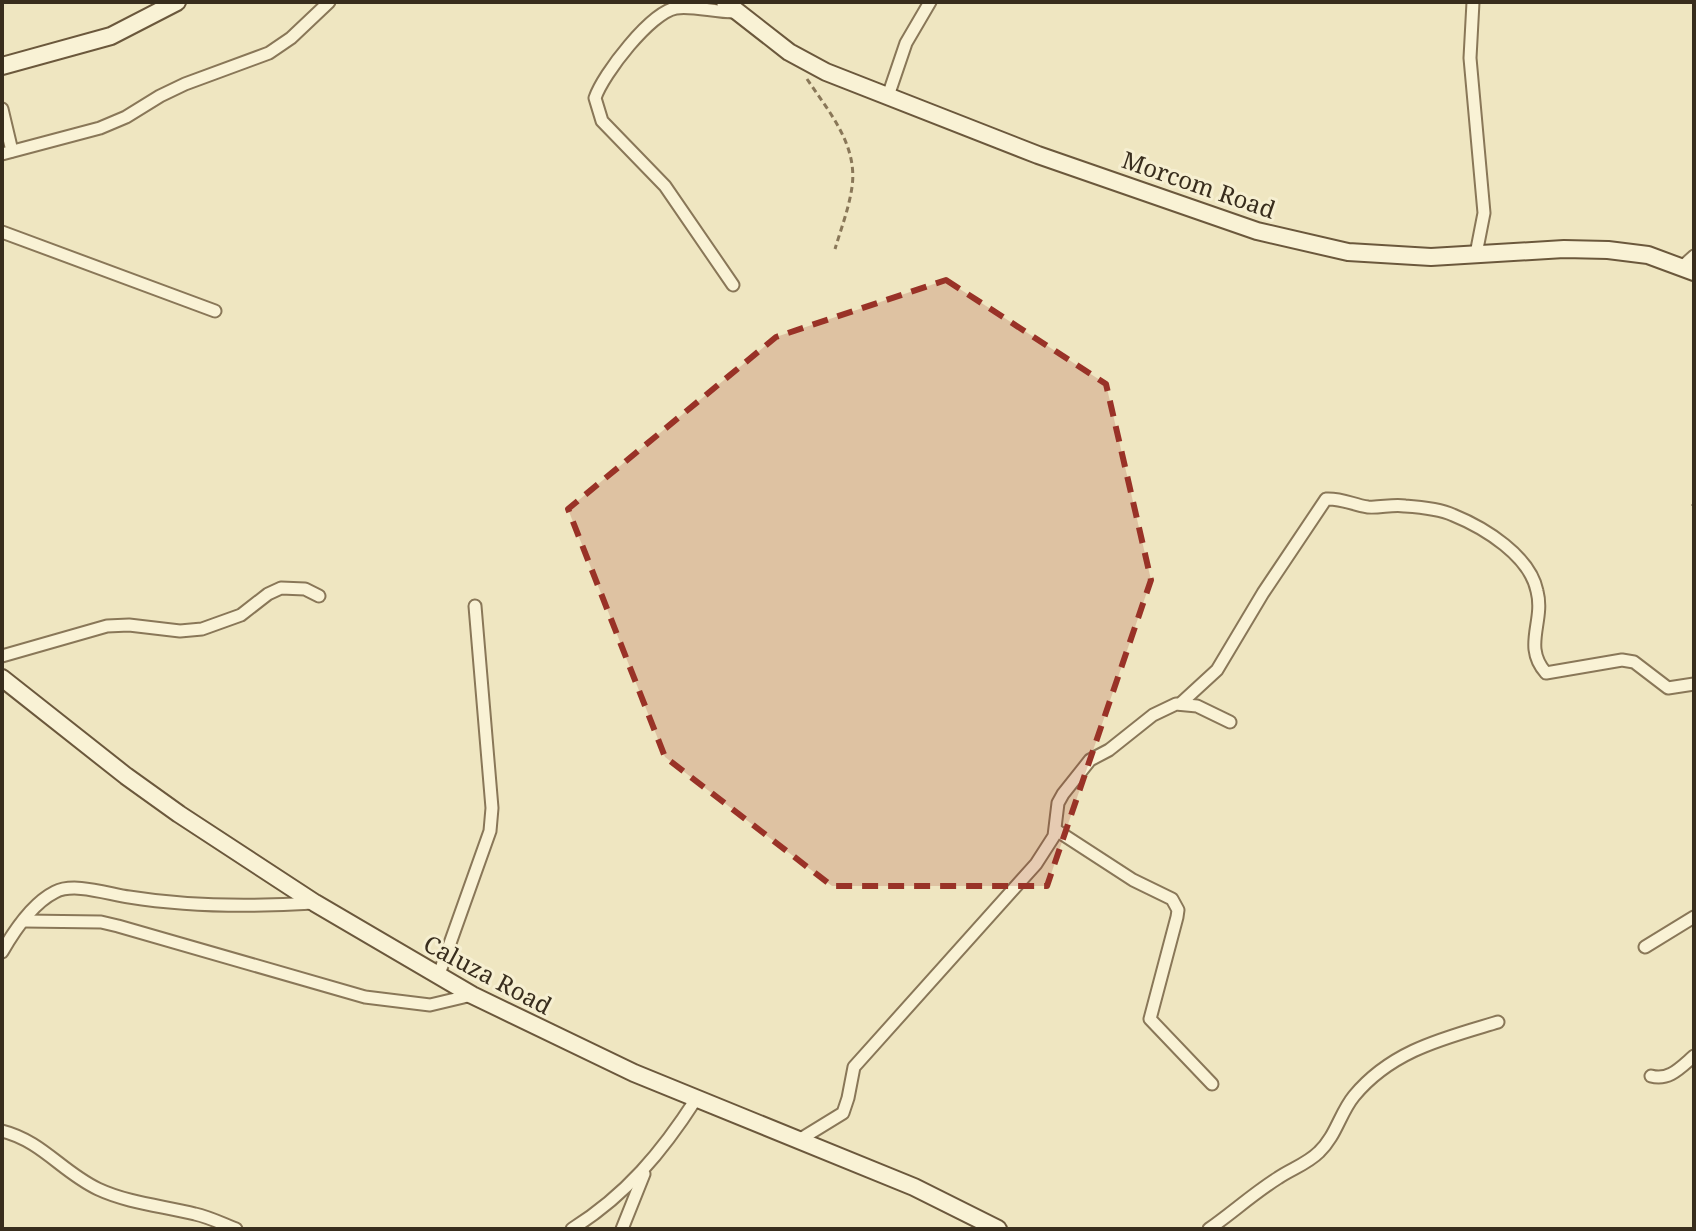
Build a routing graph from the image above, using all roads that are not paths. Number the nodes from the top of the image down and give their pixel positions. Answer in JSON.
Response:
{"nodes":[{"id":1,"x":329,"y":2,"type":"edge"},
{"id":2,"x":930,"y":2,"type":"edge"},
{"id":3,"x":1473,"y":2,"type":"edge"},
{"id":4,"x":170,"y":4,"type":"edge"},
{"id":5,"x":731,"y":7,"type":"edge"},
{"id":6,"x":2,"y":66,"type":"edge"},
{"id":7,"x":888,"y":96,"type":"junction"},
{"id":8,"x":2,"y":109,"type":"edge"},
{"id":9,"x":7,"y":153,"type":"edge"},
{"id":10,"x":2,"y":232,"type":"edge"},
{"id":11,"x":1476,"y":254,"type":"junction"},
{"id":12,"x":1690,"y":265,"type":"edge"},
{"id":13,"x":733,"y":285,"type":"dead end"},
{"id":14,"x":215,"y":311,"type":"dead end"},
{"id":15,"x":319,"y":596,"type":"dead end"},
{"id":16,"x":475,"y":606,"type":"dead end"},
{"id":17,"x":2,"y":656,"type":"edge"},
{"id":18,"x":2,"y":678,"type":"edge"},
{"id":19,"x":1694,"y":684,"type":"edge"},
{"id":20,"x":1180,"y":704,"type":"junction"},
{"id":21,"x":1230,"y":722,"type":"dead end"},
{"id":22,"x":1056,"y":830,"type":"junction"},
{"id":23,"x":315,"y":903,"type":"junction"},
{"id":24,"x":1694,"y":917,"type":"edge"},
{"id":25,"x":24,"y":921,"type":"junction"},
{"id":26,"x":1645,"y":947,"type":"dead end"},
{"id":27,"x":2,"y":952,"type":"edge"},
{"id":28,"x":438,"y":977,"type":"junction"},
{"id":29,"x":472,"y":995,"type":"junction"},
{"id":30,"x":1498,"y":1022,"type":"dead end"},
{"id":31,"x":1694,"y":1056,"type":"edge"},
{"id":32,"x":1651,"y":1076,"type":"dead end"},
{"id":33,"x":1212,"y":1084,"type":"dead end"},
{"id":34,"x":696,"y":1099,"type":"junction"},
{"id":35,"x":2,"y":1131,"type":"edge"},
{"id":36,"x":799,"y":1140,"type":"junction"},
{"id":37,"x":646,"y":1169,"type":"junction"},
{"id":38,"x":236,"y":1229,"type":"edge"},
{"id":39,"x":572,"y":1229,"type":"edge"},
{"id":40,"x":622,"y":1229,"type":"edge"},
{"id":41,"x":998,"y":1229,"type":"edge"},
{"id":42,"x":1209,"y":1229,"type":"edge"}],
"edges":[{"from":1,"to":9,"type":"street"},
{"from":2,"to":7,"type":"street"},
{"from":3,"to":11,"type":"street"},
{"from":4,"to":6,"type":"street"},
{"from":5,"to":7,"type":"street","name":"Morcom Road"},
{"from":5,"to":13,"type":"street"},
{"from":7,"to":11,"type":"street","name":"Morcom Road"},
{"from":8,"to":9,"type":"street"},
{"from":10,"to":14,"type":"street"},
{"from":11,"to":12,"type":"street","name":"Morcom Road"},
{"from":15,"to":17,"type":"street"},
{"from":16,"to":28,"type":"street"},
{"from":18,"to":23,"type":"street","name":"Caluza Road"},
{"from":19,"to":20,"type":"street"},
{"from":20,"to":21,"type":"street"},
{"from":20,"to":22,"type":"street"},
{"from":22,"to":33,"type":"street"},
{"from":22,"to":36,"type":"street"},
{"from":23,"to":25,"type":"street"},
{"from":23,"to":28,"type":"street","name":"Caluza Road"},
{"from":24,"to":26,"type":"street"},
{"from":25,"to":27,"type":"street"},
{"from":25,"to":29,"type":"street"},
{"from":28,"to":29,"type":"street","name":"Caluza Road"},
{"from":29,"to":34,"type":"street","name":"Caluza Road"},
{"from":30,"to":42,"type":"street"},
{"from":31,"to":32,"type":"street"},
{"from":34,"to":36,"type":"street","name":"Caluza Road"},
{"from":34,"to":37,"type":"street"},
{"from":35,"to":38,"type":"street"},
{"from":36,"to":41,"type":"street","name":"Caluza Road"},
{"from":37,"to":39,"type":"street"},
{"from":37,"to":40,"type":"street"}]}
